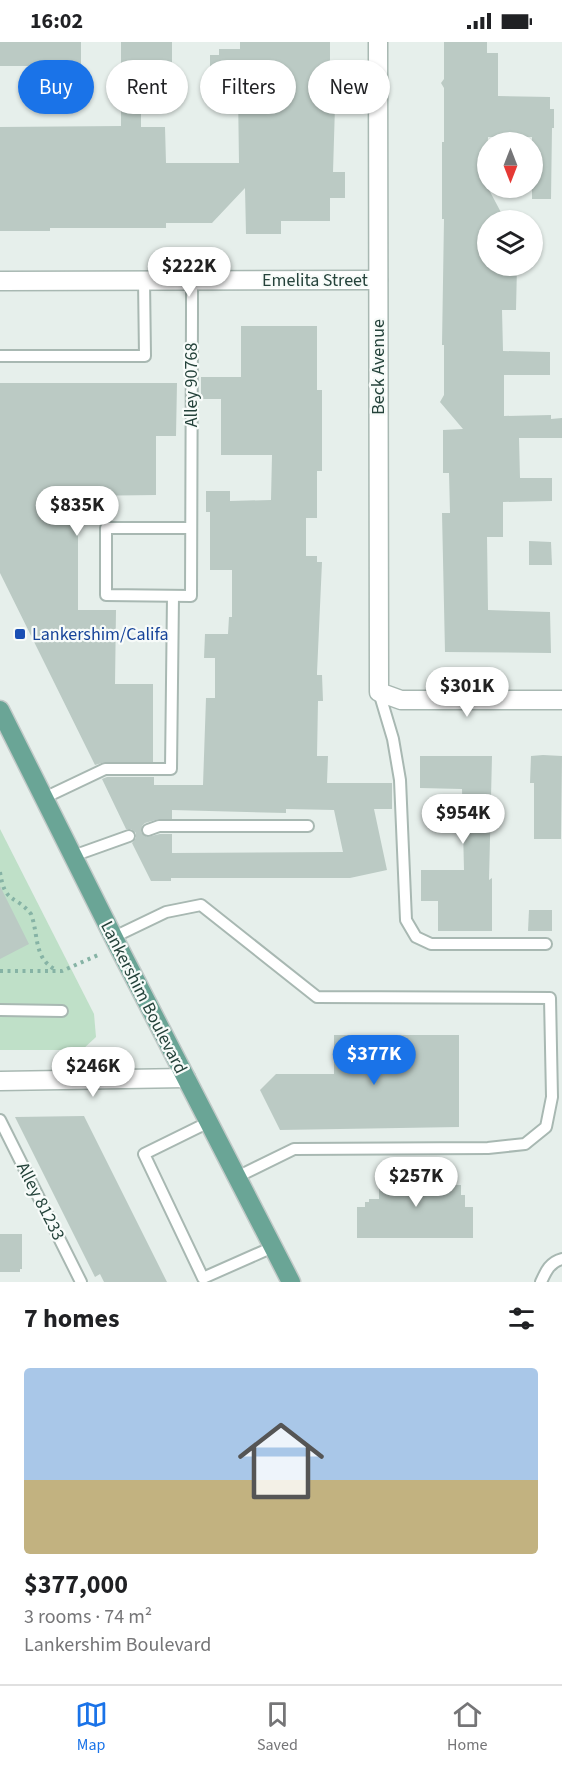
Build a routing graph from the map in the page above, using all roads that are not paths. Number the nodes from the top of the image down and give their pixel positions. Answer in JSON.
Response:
{"nodes":[{"id":1,"x":378,"y":42,"type":"edge"},
{"id":2,"x":144,"y":280,"type":"junction"},
{"id":3,"x":192,"y":280,"type":"junction"},
{"id":4,"x":378,"y":280,"type":"junction"},
{"id":5,"x":0,"y":281,"type":"edge"},
{"id":6,"x":0,"y":356,"type":"edge"},
{"id":7,"x":191,"y":528,"type":"junction"},
{"id":8,"x":173,"y":596,"type":"junction"},
{"id":9,"x":379,"y":692,"type":"junction"},
{"id":10,"x":562,"y":700,"type":"edge"},
{"id":11,"x":0,"y":710,"type":"edge"},
{"id":12,"x":44,"y":798,"type":"junction"},
{"id":13,"x":308,"y":826,"type":"dead end"},
{"id":14,"x":148,"y":830,"type":"dead end"},
{"id":15,"x":129,"y":836,"type":"dead end"},
{"id":16,"x":73,"y":856,"type":"junction"},
{"id":17,"x":116,"y":942,"type":"junction"},
{"id":18,"x":546,"y":944,"type":"dead end"},
{"id":19,"x":0,"y":1010,"type":"edge"},
{"id":20,"x":62,"y":1011,"type":"dead end"},
{"id":21,"x":186,"y":1078,"type":"junction"},
{"id":22,"x":0,"y":1081,"type":"edge"},
{"id":23,"x":0,"y":1120,"type":"edge"},
{"id":24,"x":209,"y":1122,"type":"junction"},
{"id":25,"x":237,"y":1177,"type":"junction"},
{"id":26,"x":273,"y":1247,"type":"junction"},
{"id":27,"x":562,"y":1259,"type":"edge"},
{"id":28,"x":81,"y":1282,"type":"edge"},
{"id":29,"x":291,"y":1282,"type":"edge"},
{"id":30,"x":541,"y":1282,"type":"edge"}],
"edges":[{"from":1,"to":4,"type":"street","name":"Beck Avenue"},
{"from":2,"to":3,"type":"street","name":"Emelita Street"},
{"from":2,"to":5,"type":"street","name":"Emelita Street"},
{"from":2,"to":6,"type":"lane"},
{"from":3,"to":4,"type":"street","name":"Emelita Street"},
{"from":3,"to":7,"type":"lane","name":"Alley 90768"},
{"from":4,"to":9,"type":"street","name":"Beck Avenue"},
{"from":7,"to":8,"type":"lane","name":"Alley 90768"},
{"from":7,"to":8,"type":"lane"},
{"from":8,"to":12,"type":"lane"},
{"from":9,"to":10,"type":"street"},
{"from":9,"to":18,"type":"lane"},
{"from":11,"to":12,"type":"main road","name":"Lankershim Boulevard"},
{"from":12,"to":16,"type":"main road","name":"Lankershim Boulevard"},
{"from":13,"to":14,"type":"lane"},
{"from":15,"to":16,"type":"lane"},
{"from":16,"to":17,"type":"main road","name":"Lankershim Boulevard"},
{"from":17,"to":21,"type":"main road","name":"Lankershim Boulevard"},
{"from":17,"to":25,"type":"lane"},
{"from":19,"to":20,"type":"lane"},
{"from":21,"to":22,"type":"street"},
{"from":21,"to":24,"type":"main road","name":"Lankershim Boulevard"},
{"from":23,"to":28,"type":"lane","name":"Alley 81233"},
{"from":24,"to":25,"type":"main road","name":"Lankershim Boulevard"},
{"from":24,"to":26,"type":"lane"},
{"from":25,"to":26,"type":"main road","name":"Lankershim Boulevard"},
{"from":26,"to":29,"type":"main road","name":"Lankershim Boulevard"},
{"from":27,"to":30,"type":"lane"}]}
